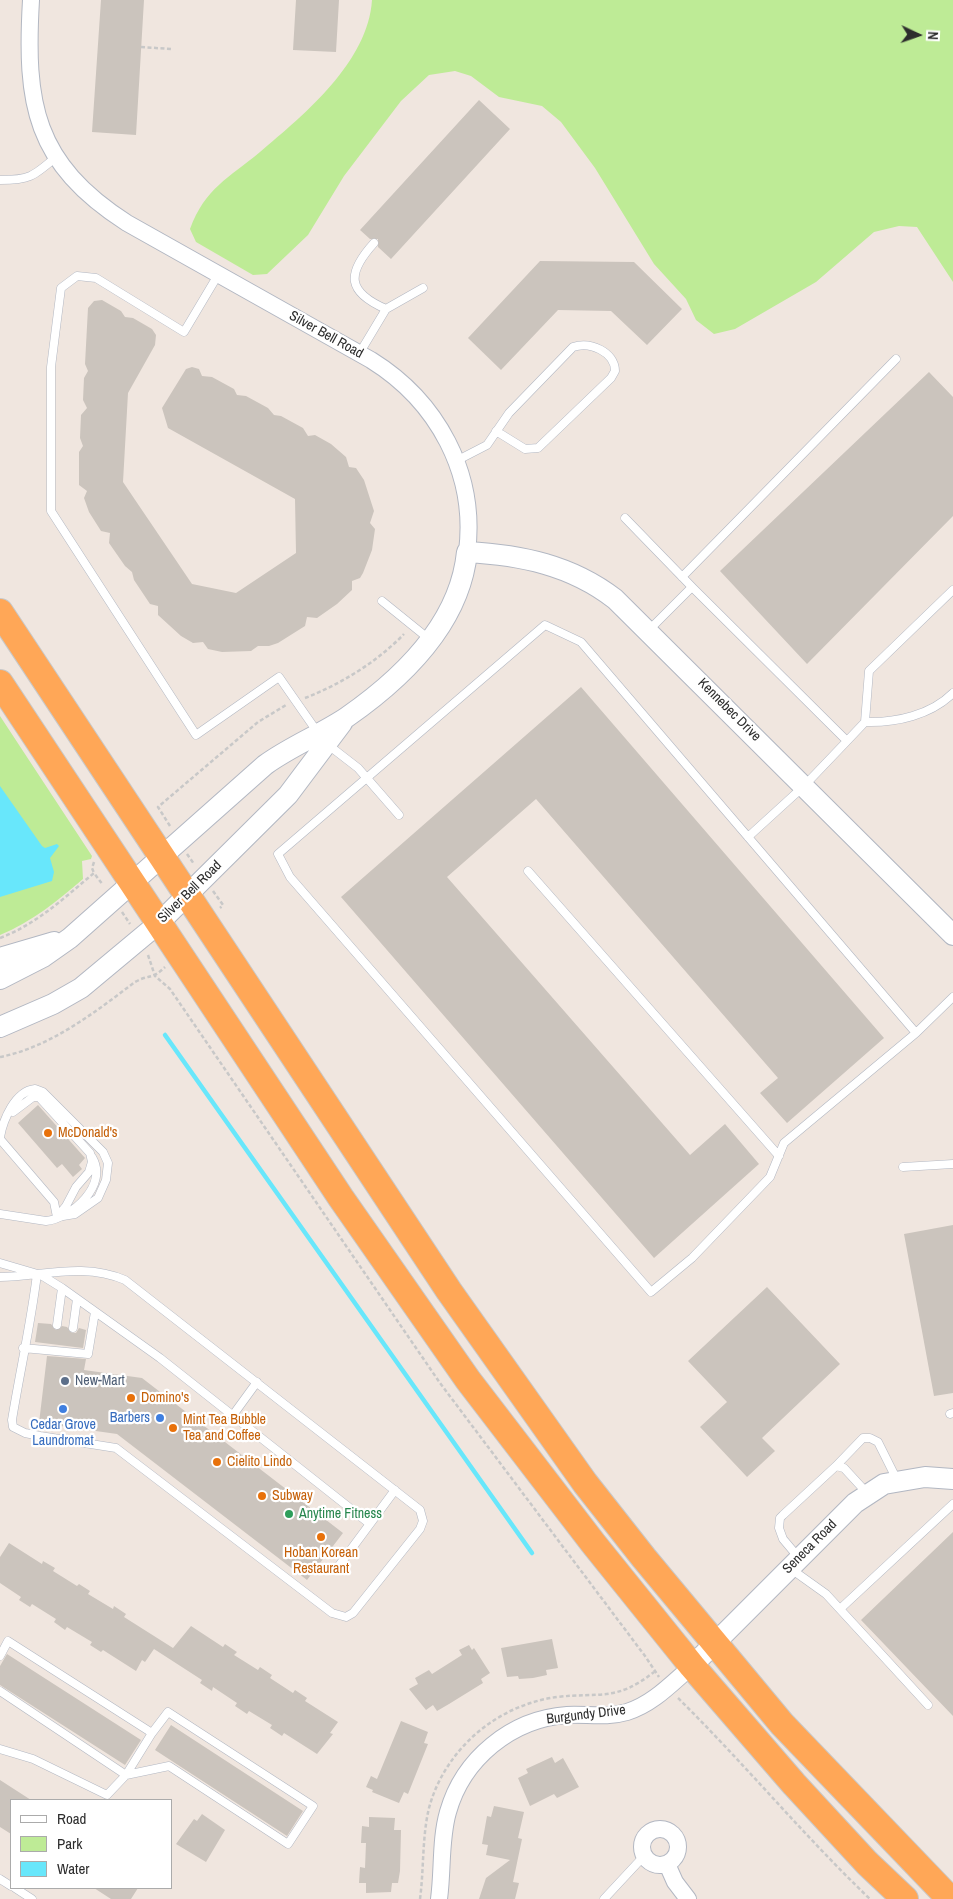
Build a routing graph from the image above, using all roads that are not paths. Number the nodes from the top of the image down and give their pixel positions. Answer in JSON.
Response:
{"nodes":[{"id":1,"x":31,"y":0,"type":"edge"},
{"id":2,"x":56,"y":157,"type":"junction"},
{"id":3,"x":0,"y":180,"type":"edge"},
{"id":4,"x":374,"y":243,"type":"dead end"},
{"id":5,"x":218,"y":275,"type":"junction"},
{"id":6,"x":423,"y":288,"type":"dead end"},
{"id":7,"x":386,"y":310,"type":"junction"},
{"id":8,"x":359,"y":354,"type":"junction"},
{"id":9,"x":896,"y":359,"type":"dead end"},
{"id":10,"x":496,"y":431,"type":"junction"},
{"id":11,"x":456,"y":461,"type":"junction"},
{"id":12,"x":624,"y":518,"type":"dead end"},
{"id":13,"x":467,"y":552,"type":"junction"},
{"id":14,"x":682,"y":577,"type":"junction"},
{"id":15,"x":692,"y":587,"type":"junction"},
{"id":16,"x":953,"y":590,"type":"edge"},
{"id":17,"x":382,"y":601,"type":"dead end"},
{"id":18,"x":0,"y":612,"type":"edge"},
{"id":19,"x":649,"y":630,"type":"junction"},
{"id":20,"x":431,"y":640,"type":"junction"},
{"id":21,"x":0,"y":683,"type":"edge"},
{"id":22,"x":953,"y":693,"type":"edge"},
{"id":23,"x":866,"y":722,"type":"junction"},
{"id":24,"x":322,"y":738,"type":"junction"},
{"id":25,"x":847,"y":741,"type":"junction"},
{"id":26,"x":366,"y":778,"type":"junction"},
{"id":27,"x":804,"y":786,"type":"junction"},
{"id":28,"x":399,"y":815,"type":"dead end"},
{"id":29,"x":748,"y":837,"type":"junction"},
{"id":30,"x":163,"y":856,"type":"junction"},
{"id":31,"x":528,"y":871,"type":"dead end"},
{"id":32,"x":133,"y":884,"type":"junction"},
{"id":33,"x":186,"y":893,"type":"junction"},
{"id":34,"x":159,"y":923,"type":"junction"},
{"id":35,"x":953,"y":935,"type":"edge"},
{"id":36,"x":70,"y":938,"type":"junction"},
{"id":37,"x":0,"y":958,"type":"edge"},
{"id":38,"x":0,"y":979,"type":"edge"},
{"id":39,"x":953,"y":997,"type":"edge"},
{"id":40,"x":0,"y":1027,"type":"edge"},
{"id":41,"x":916,"y":1033,"type":"junction"},
{"id":42,"x":0,"y":1138,"type":"edge"},
{"id":43,"x":90,"y":1153,"type":"junction"},
{"id":44,"x":779,"y":1156,"type":"junction"},
{"id":45,"x":953,"y":1164,"type":"edge"},
{"id":46,"x":903,"y":1167,"type":"dead end"},
{"id":47,"x":0,"y":1214,"type":"edge"},
{"id":48,"x":57,"y":1217,"type":"junction"},
{"id":49,"x":0,"y":1263,"type":"edge"},
{"id":50,"x":36,"y":1274,"type":"junction"},
{"id":51,"x":0,"y":1277,"type":"edge"},
{"id":52,"x":62,"y":1288,"type":"junction"},
{"id":53,"x":77,"y":1299,"type":"junction"},
{"id":54,"x":95,"y":1312,"type":"junction"},
{"id":55,"x":57,"y":1325,"type":"dead end"},
{"id":56,"x":73,"y":1328,"type":"dead end"},
{"id":57,"x":24,"y":1348,"type":"junction"},
{"id":58,"x":257,"y":1382,"type":"junction"},
{"id":59,"x":232,"y":1415,"type":"junction"},
{"id":60,"x":836,"y":1466,"type":"junction"},
{"id":61,"x":953,"y":1479,"type":"edge"},
{"id":62,"x":898,"y":1482,"type":"junction"},
{"id":63,"x":395,"y":1490,"type":"junction"},
{"id":64,"x":869,"y":1494,"type":"junction"},
{"id":65,"x":953,"y":1504,"type":"edge"},
{"id":66,"x":370,"y":1524,"type":"junction"},
{"id":67,"x":794,"y":1563,"type":"junction"},
{"id":68,"x":338,"y":1567,"type":"dead end"},
{"id":69,"x":840,"y":1609,"type":"junction"},
{"id":70,"x":713,"y":1643,"type":"junction"},
{"id":71,"x":0,"y":1656,"type":"edge"},
{"id":72,"x":692,"y":1666,"type":"junction"},
{"id":73,"x":0,"y":1692,"type":"edge"},
{"id":74,"x":928,"y":1705,"type":"dead end"},
{"id":75,"x":152,"y":1733,"type":"junction"},
{"id":76,"x":0,"y":1749,"type":"edge"},
{"id":77,"x":126,"y":1775,"type":"junction"},
{"id":78,"x":644,"y":1856,"type":"junction"},
{"id":79,"x":667,"y":1864,"type":"junction"},
{"id":80,"x":17,"y":1889,"type":"edge"},
{"id":81,"x":32,"y":1899,"type":"edge"},
{"id":82,"x":439,"y":1899,"type":"edge"},
{"id":83,"x":604,"y":1899,"type":"edge"},
{"id":84,"x":688,"y":1899,"type":"edge"},
{"id":85,"x":905,"y":1899,"type":"edge"},
{"id":86,"x":950,"y":1899,"type":"edge"}],
"edges":[{"from":1,"to":2,"type":"street","name":"Silver Bell Road"},
{"from":2,"to":3,"type":"lane"},
{"from":2,"to":5,"type":"street","name":"Silver Bell Road"},
{"from":4,"to":7,"type":"lane"},
{"from":5,"to":8,"type":"street","name":"Silver Bell Road"},
{"from":5,"to":24,"type":"lane"},
{"from":6,"to":7,"type":"lane"},
{"from":7,"to":8,"type":"lane"},
{"from":8,"to":11,"type":"street","name":"Silver Bell Road"},
{"from":9,"to":14,"type":"lane"},
{"from":10,"to":10,"type":"lane"},
{"from":10,"to":11,"type":"lane"},
{"from":11,"to":13,"type":"street","name":"Silver Bell Road"},
{"from":12,"to":14,"type":"lane"},
{"from":13,"to":19,"type":"street","name":"Kennebec Drive"},
{"from":13,"to":20,"type":"street","name":"Silver Bell Road"},
{"from":14,"to":15,"type":"lane"},
{"from":15,"to":19,"type":"lane"},
{"from":15,"to":25,"type":"lane"},
{"from":16,"to":23,"type":"lane"},
{"from":17,"to":20,"type":"lane"},
{"from":18,"to":30,"type":"highway"},
{"from":19,"to":27,"type":"street","name":"Kennebec Drive"},
{"from":20,"to":24,"type":"street","name":"Silver Bell Road"},
{"from":21,"to":32,"type":"highway"},
{"from":22,"to":23,"type":"lane"},
{"from":23,"to":25,"type":"lane"},
{"from":24,"to":26,"type":"lane"},
{"from":24,"to":30,"type":"street","name":"Silver Bell Road"},
{"from":24,"to":33,"type":"street","name":"Silver Bell Road"},
{"from":25,"to":27,"type":"lane"},
{"from":26,"to":28,"type":"lane"},
{"from":26,"to":29,"type":"lane"},
{"from":26,"to":44,"type":"lane"},
{"from":27,"to":29,"type":"lane"},
{"from":27,"to":35,"type":"street","name":"Kennebec Drive"},
{"from":29,"to":41,"type":"lane"},
{"from":30,"to":32,"type":"street","name":"Silver Bell Road"},
{"from":30,"to":33,"type":"highway"},
{"from":31,"to":44,"type":"lane"},
{"from":32,"to":34,"type":"highway"},
{"from":32,"to":36,"type":"street","name":"Silver Bell Road"},
{"from":33,"to":34,"type":"street","name":"Silver Bell Road"},
{"from":33,"to":70,"type":"highway"},
{"from":34,"to":40,"type":"street","name":"Silver Bell Road"},
{"from":34,"to":72,"type":"highway"},
{"from":36,"to":37,"type":"street"},
{"from":36,"to":38,"type":"street","name":"Silver Bell Road"},
{"from":39,"to":41,"type":"lane"},
{"from":41,"to":44,"type":"lane"},
{"from":42,"to":43,"type":"lane"},
{"from":42,"to":48,"type":"lane"},
{"from":42,"to":48,"type":"lane"},
{"from":43,"to":48,"type":"lane"},
{"from":43,"to":48,"type":"lane"},
{"from":45,"to":46,"type":"lane"},
{"from":47,"to":48,"type":"lane"},
{"from":49,"to":50,"type":"lane"},
{"from":50,"to":51,"type":"lane"},
{"from":50,"to":52,"type":"lane"},
{"from":50,"to":57,"type":"lane"},
{"from":50,"to":58,"type":"lane"},
{"from":52,"to":53,"type":"lane"},
{"from":52,"to":55,"type":"lane"},
{"from":53,"to":54,"type":"lane"},
{"from":53,"to":56,"type":"lane"},
{"from":54,"to":57,"type":"lane"},
{"from":54,"to":59,"type":"lane"},
{"from":57,"to":63,"type":"lane"},
{"from":58,"to":59,"type":"lane"},
{"from":58,"to":63,"type":"lane"},
{"from":59,"to":66,"type":"lane"},
{"from":60,"to":62,"type":"lane"},
{"from":60,"to":64,"type":"lane"},
{"from":60,"to":67,"type":"lane"},
{"from":61,"to":62,"type":"street","name":"Seneca Road"},
{"from":62,"to":64,"type":"street","name":"Seneca Road"},
{"from":63,"to":66,"type":"lane"},
{"from":64,"to":67,"type":"street","name":"Seneca Road"},
{"from":65,"to":69,"type":"lane"},
{"from":66,"to":68,"type":"lane"},
{"from":67,"to":69,"type":"lane"},
{"from":67,"to":70,"type":"street","name":"Seneca Road"},
{"from":69,"to":74,"type":"lane"},
{"from":70,"to":72,"type":"street","name":"Seneca Road"},
{"from":70,"to":86,"type":"highway"},
{"from":71,"to":75,"type":"lane"},
{"from":72,"to":82,"type":"street","name":"Burgundy Drive"},
{"from":72,"to":85,"type":"highway"},
{"from":73,"to":77,"type":"lane"},
{"from":75,"to":77,"type":"lane"},
{"from":75,"to":77,"type":"lane"},
{"from":76,"to":77,"type":"lane"},
{"from":78,"to":79,"type":"street"},
{"from":78,"to":79,"type":"street"},
{"from":78,"to":83,"type":"lane"},
{"from":79,"to":84,"type":"street"},
{"from":80,"to":81,"type":"lane"}]}
